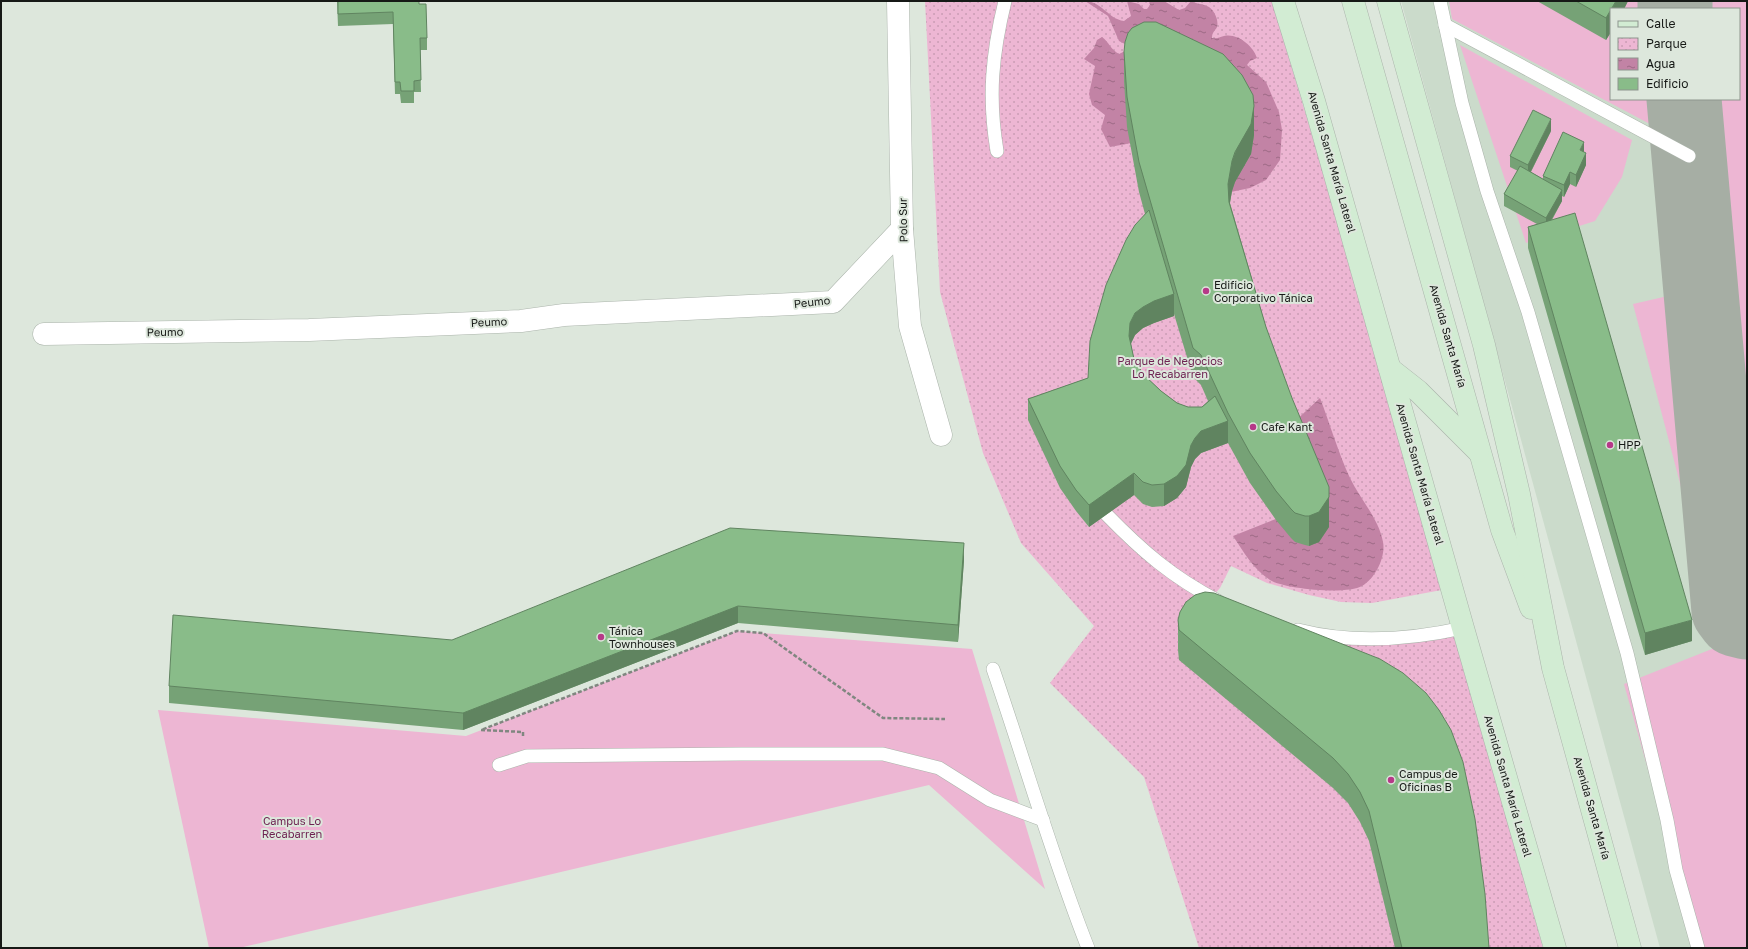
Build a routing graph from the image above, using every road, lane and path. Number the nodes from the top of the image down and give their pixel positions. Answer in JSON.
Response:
{"nodes":[{"id":1,"x":898,"y":1,"type":"edge"},
{"id":2,"x":1005,"y":1,"type":"edge"},
{"id":3,"x":1283,"y":1,"type":"edge"},
{"id":4,"x":1353,"y":1,"type":"edge"},
{"id":5,"x":1388,"y":1,"type":"edge"},
{"id":6,"x":1440,"y":1,"type":"edge"},
{"id":7,"x":1445,"y":25,"type":"junction"},
{"id":8,"x":996,"y":151,"type":"dead end"},
{"id":9,"x":1689,"y":156,"type":"dead end"},
{"id":10,"x":902,"y":229,"type":"junction"},
{"id":11,"x":44,"y":334,"type":"dead end"},
{"id":12,"x":1390,"y":369,"type":"junction"},
{"id":13,"x":941,"y":434,"type":"dead end"},
{"id":14,"x":1480,"y":454,"type":"junction"},
{"id":15,"x":1106,"y":514,"type":"edge"},
{"id":16,"x":1226,"y":605,"type":"edge"},
{"id":17,"x":1286,"y":626,"type":"edge"},
{"id":18,"x":1463,"y":628,"type":"junction"},
{"id":19,"x":1553,"y":668,"type":"junction"},
{"id":20,"x":993,"y":669,"type":"dead end"},
{"id":21,"x":944,"y":719,"type":"dead end"},
{"id":22,"x":526,"y":756,"type":"junction"},
{"id":23,"x":499,"y":765,"type":"dead end"},
{"id":24,"x":1043,"y":820,"type":"junction"},
{"id":25,"x":1088,"y":948,"type":"edge"},
{"id":26,"x":1555,"y":948,"type":"edge"},
{"id":27,"x":1630,"y":948,"type":"edge"},
{"id":28,"x":1698,"y":948,"type":"edge"}],
"edges":[{"from":1,"to":10,"type":"street","name":"Polo Sur"},
{"from":2,"to":8,"type":"lane"},
{"from":3,"to":12,"type":"main road","name":"Avenida Santa María Lateral"},
{"from":4,"to":14,"type":"main road","name":"Avenida Santa María"},
{"from":5,"to":19,"type":"main road","name":"Avenida Santa María"},
{"from":6,"to":7,"type":"lane"},
{"from":7,"to":9,"type":"lane"},
{"from":7,"to":28,"type":"lane"},
{"from":10,"to":11,"type":"street","name":"Peumo"},
{"from":10,"to":13,"type":"street","name":"Polo Sur"},
{"from":12,"to":14,"type":"main road"},
{"from":12,"to":18,"type":"main road","name":"Avenida Santa María Lateral"},
{"from":14,"to":19,"type":"main road","name":"Avenida Santa María"},
{"from":15,"to":16,"type":"lane"},
{"from":17,"to":18,"type":"lane"},
{"from":18,"to":26,"type":"main road","name":"Avenida Santa María Lateral"},
{"from":19,"to":27,"type":"main road","name":"Avenida Santa María"},
{"from":20,"to":24,"type":"lane"},
{"from":21,"to":22,"type":"path"},
{"from":22,"to":23,"type":"lane"},
{"from":22,"to":24,"type":"lane"},
{"from":24,"to":25,"type":"lane"}]}
